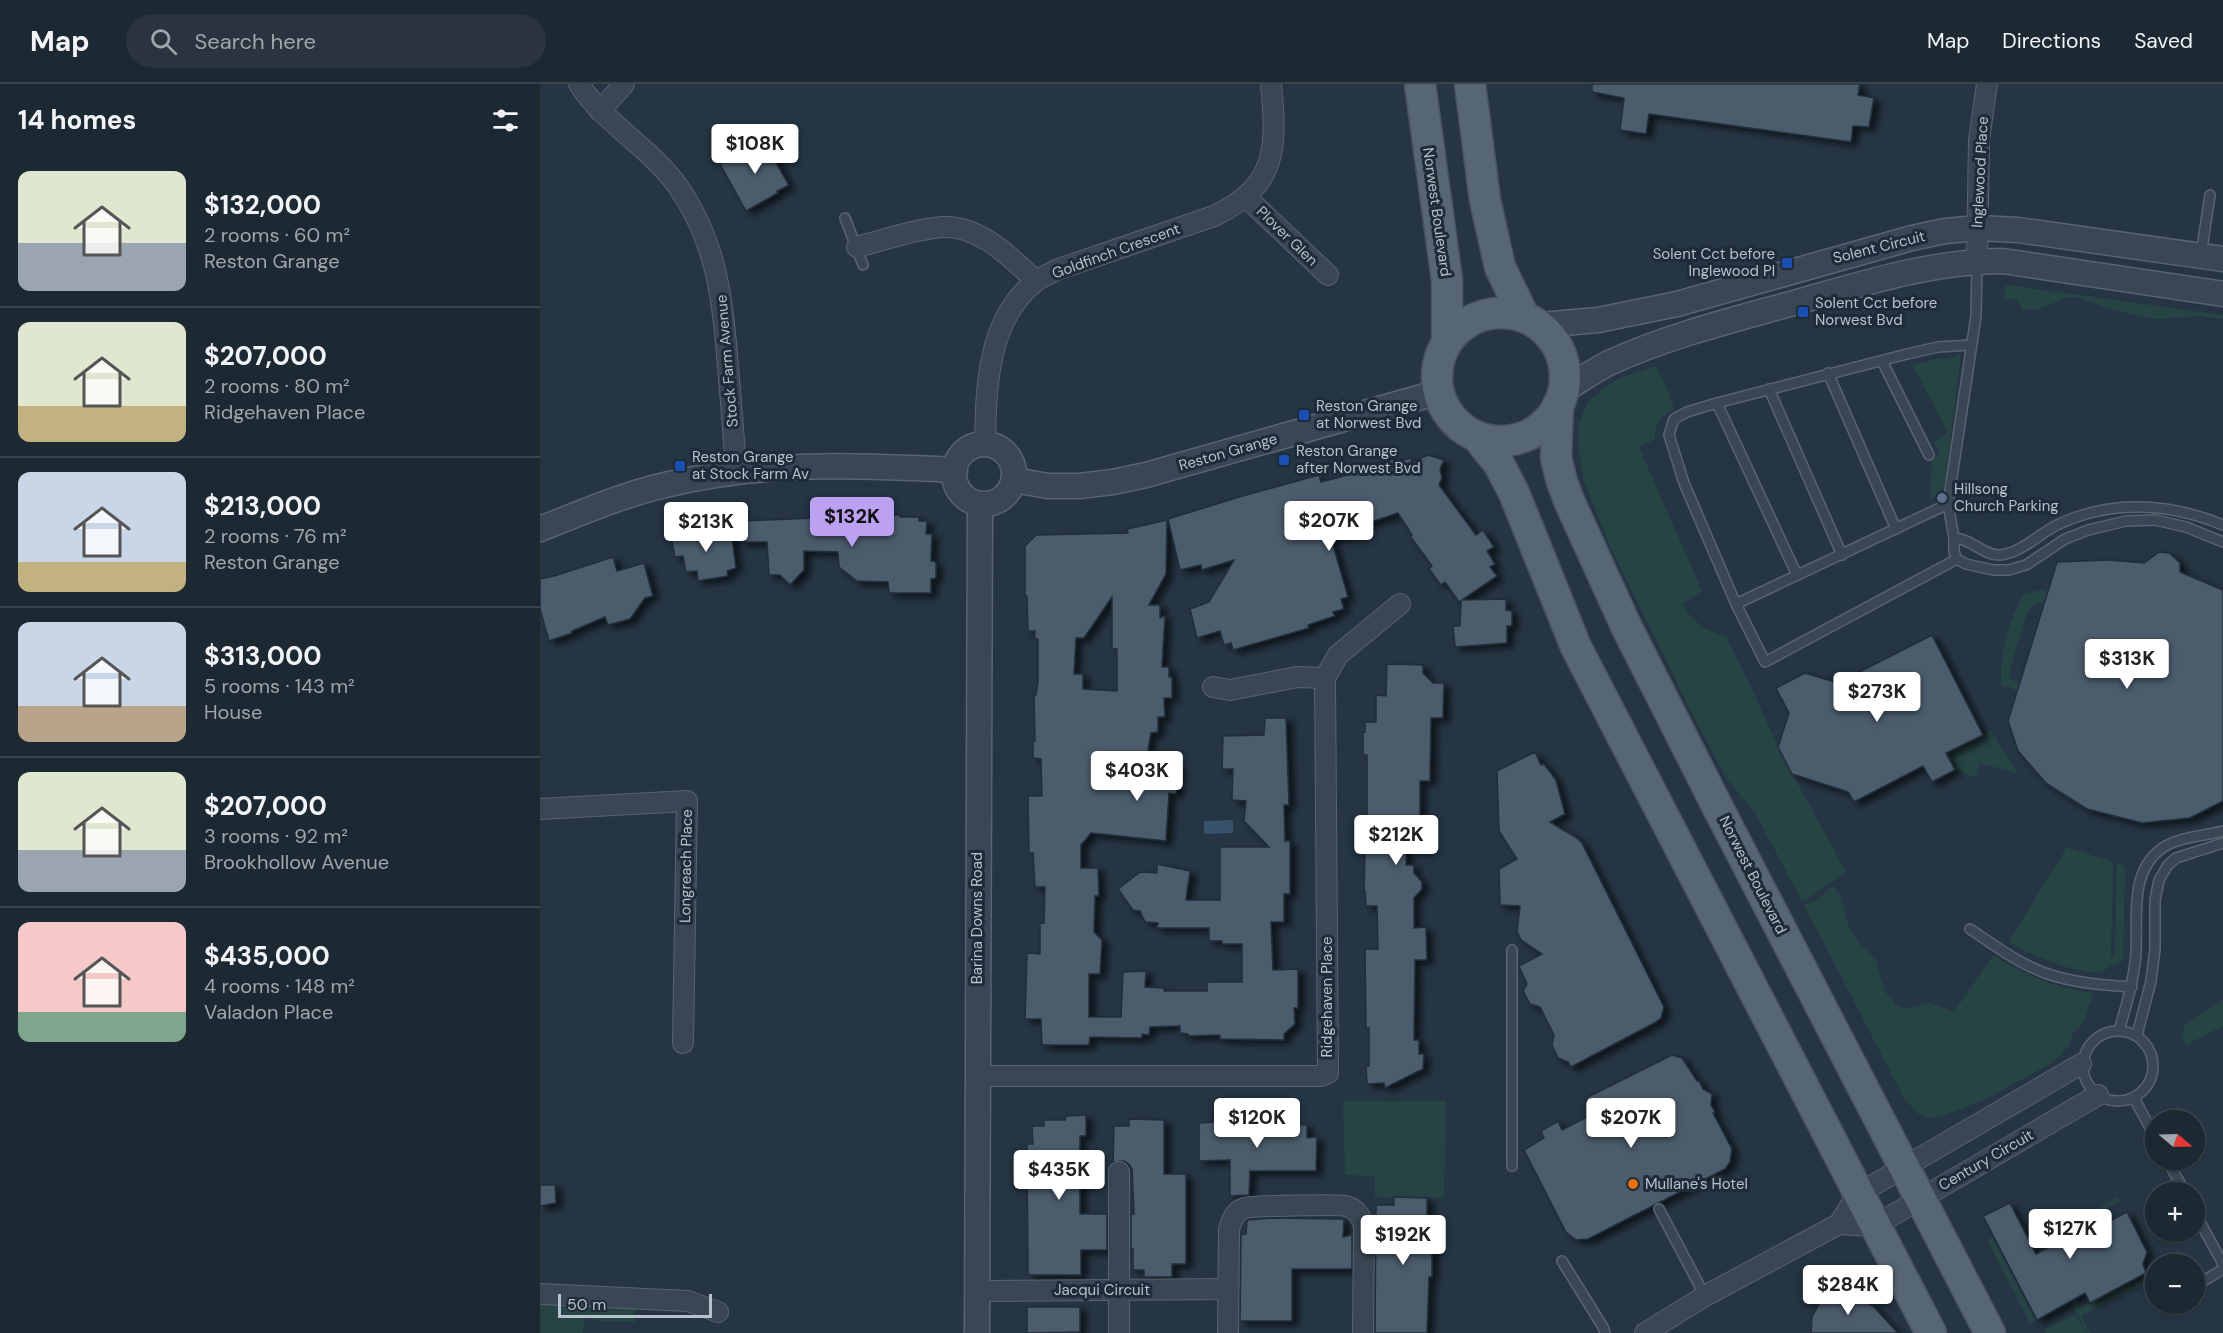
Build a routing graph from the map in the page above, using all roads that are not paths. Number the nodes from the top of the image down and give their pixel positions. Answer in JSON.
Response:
{"nodes":[{"id":1,"x":579,"y":84,"type":"edge"},
{"id":2,"x":624,"y":84,"type":"edge"},
{"id":3,"x":1271,"y":84,"type":"edge"},
{"id":4,"x":1420,"y":84,"type":"edge"},
{"id":5,"x":1470,"y":84,"type":"edge"},
{"id":6,"x":1987,"y":84,"type":"edge"},
{"id":7,"x":600,"y":111,"type":"junction"},
{"id":8,"x":2210,"y":195,"type":"dead end"},
{"id":9,"x":1246,"y":196,"type":"junction"},
{"id":10,"x":845,"y":218,"type":"dead end"},
{"id":11,"x":1978,"y":228,"type":"junction"},
{"id":12,"x":860,"y":256,"type":"joint"},
{"id":13,"x":2212,"y":257,"type":"edge"},
{"id":14,"x":1977,"y":261,"type":"junction"},
{"id":15,"x":1328,"y":275,"type":"dead end"},
{"id":16,"x":1036,"y":281,"type":"junction"},
{"id":17,"x":2223,"y":294,"type":"edge"},
{"id":18,"x":1532,"y":321,"type":"junction"},
{"id":19,"x":1447,"y":340,"type":"junction"},
{"id":20,"x":1971,"y":345,"type":"junction"},
{"id":21,"x":1882,"y":361,"type":"junction"},
{"id":22,"x":1828,"y":373,"type":"junction"},
{"id":23,"x":1769,"y":389,"type":"junction"},
{"id":24,"x":1439,"y":392,"type":"junction"},
{"id":25,"x":1560,"y":398,"type":"junction"},
{"id":26,"x":1716,"y":403,"type":"junction"},
{"id":27,"x":1478,"y":438,"type":"junction"},
{"id":28,"x":985,"y":444,"type":"junction"},
{"id":29,"x":1929,"y":455,"type":"dead end"},
{"id":30,"x":736,"y":471,"type":"junction"},
{"id":31,"x":955,"y":471,"type":"junction"},
{"id":32,"x":1014,"y":480,"type":"junction"},
{"id":33,"x":980,"y":504,"type":"junction"},
{"id":34,"x":1948,"y":504,"type":"junction"},
{"id":35,"x":2223,"y":525,"type":"edge"},
{"id":36,"x":540,"y":529,"type":"edge"},
{"id":37,"x":1896,"y":529,"type":"junction"},
{"id":38,"x":1954,"y":538,"type":"junction"},
{"id":39,"x":2223,"y":542,"type":"edge"},
{"id":40,"x":1842,"y":555,"type":"junction"},
{"id":41,"x":1957,"y":559,"type":"junction"},
{"id":42,"x":1797,"y":575,"type":"junction"},
{"id":43,"x":1400,"y":604,"type":"dead end"},
{"id":44,"x":1736,"y":604,"type":"junction"},
{"id":45,"x":1325,"y":678,"type":"junction"},
{"id":46,"x":1213,"y":687,"type":"dead end"},
{"id":47,"x":540,"y":809,"type":"edge"},
{"id":48,"x":2223,"y":831,"type":"edge"},
{"id":49,"x":2223,"y":843,"type":"edge"},
{"id":50,"x":1970,"y":929,"type":"dead end"},
{"id":51,"x":1512,"y":950,"type":"dead end"},
{"id":52,"x":2132,"y":987,"type":"junction"},
{"id":53,"x":2119,"y":1030,"type":"junction"},
{"id":54,"x":2137,"y":1035,"type":"junction"},
{"id":55,"x":683,"y":1043,"type":"dead end"},
{"id":56,"x":2081,"y":1064,"type":"junction"},
{"id":57,"x":976,"y":1076,"type":"junction"},
{"id":58,"x":2098,"y":1095,"type":"junction"},
{"id":59,"x":2133,"y":1098,"type":"junction"},
{"id":60,"x":2145,"y":1119,"type":"edge"},
{"id":61,"x":1512,"y":1166,"type":"dead end"},
{"id":62,"x":1904,"y":1167,"type":"junction"},
{"id":63,"x":1119,"y":1172,"type":"dead end"},
{"id":64,"x":1858,"y":1194,"type":"junction"},
{"id":65,"x":1921,"y":1198,"type":"junction"},
{"id":66,"x":1659,"y":1209,"type":"dead end"},
{"id":67,"x":1839,"y":1224,"type":"junction"},
{"id":68,"x":1874,"y":1226,"type":"junction"},
{"id":69,"x":2205,"y":1231,"type":"edge"},
{"id":70,"x":1562,"y":1261,"type":"dead end"},
{"id":71,"x":2223,"y":1264,"type":"edge"},
{"id":72,"x":2223,"y":1269,"type":"edge"},
{"id":73,"x":2205,"y":1280,"type":"edge"},
{"id":74,"x":1119,"y":1289,"type":"junction"},
{"id":75,"x":1228,"y":1289,"type":"junction"},
{"id":76,"x":977,"y":1291,"type":"junction"},
{"id":77,"x":540,"y":1294,"type":"edge"},
{"id":78,"x":1705,"y":1296,"type":"junction"},
{"id":79,"x":718,"y":1312,"type":"dead end"},
{"id":80,"x":977,"y":1333,"type":"edge"},
{"id":81,"x":1119,"y":1333,"type":"edge"},
{"id":82,"x":1228,"y":1333,"type":"edge"},
{"id":83,"x":1363,"y":1333,"type":"edge"},
{"id":84,"x":1605,"y":1333,"type":"edge"},
{"id":85,"x":1645,"y":1333,"type":"edge"},
{"id":86,"x":1930,"y":1333,"type":"edge"},
{"id":87,"x":1990,"y":1333,"type":"edge"}],
"edges":[{"from":1,"to":7,"type":"street","name":"Stock Farm Avenue"},
{"from":2,"to":7,"type":"street"},
{"from":3,"to":9,"type":"street","name":"Goldfinch Crescent"},
{"from":4,"to":19,"type":"main road","name":"Norwest Boulevard"},
{"from":5,"to":18,"type":"main road"},
{"from":6,"to":11,"type":"street","name":"Inglewood Place"},
{"from":7,"to":30,"type":"street","name":"Stock Farm Avenue"},
{"from":8,"to":13,"type":"lane"},
{"from":9,"to":15,"type":"street","name":"Plover Glen"},
{"from":9,"to":16,"type":"street","name":"Goldfinch Crescent"},
{"from":10,"to":12,"type":"lane"},
{"from":11,"to":13,"type":"street","name":"Solent Circuit"},
{"from":11,"to":14,"type":"street","name":"Inglewood Place"},
{"from":11,"to":18,"type":"street","name":"Solent Circuit"},
{"from":12,"to":16,"type":"street"},
{"from":14,"to":17,"type":"street"},
{"from":14,"to":20,"type":"lane"},
{"from":14,"to":25,"type":"street"},
{"from":16,"to":28,"type":"street","name":"Goldfinch Crescent"},
{"from":18,"to":19,"type":"main road"},
{"from":18,"to":25,"type":"main road"},
{"from":19,"to":24,"type":"main road"},
{"from":20,"to":21,"type":"lane"},
{"from":20,"to":34,"type":"lane"},
{"from":21,"to":22,"type":"lane"},
{"from":21,"to":29,"type":"lane"},
{"from":22,"to":23,"type":"lane"},
{"from":22,"to":37,"type":"lane"},
{"from":23,"to":26,"type":"lane"},
{"from":23,"to":40,"type":"lane"},
{"from":24,"to":27,"type":"main road"},
{"from":24,"to":32,"type":"street","name":"Reston Grange"},
{"from":25,"to":27,"type":"main road"},
{"from":25,"to":62,"type":"main road","name":"Norwest Boulevard"},
{"from":26,"to":42,"type":"lane"},
{"from":26,"to":44,"type":"lane"},
{"from":27,"to":64,"type":"main road"},
{"from":28,"to":31,"type":"street"},
{"from":28,"to":32,"type":"street"},
{"from":30,"to":31,"type":"street"},
{"from":30,"to":36,"type":"street"},
{"from":31,"to":33,"type":"street"},
{"from":32,"to":33,"type":"street"},
{"from":33,"to":57,"type":"street","name":"Barina Downs Road"},
{"from":34,"to":37,"type":"lane"},
{"from":34,"to":38,"type":"lane"},
{"from":35,"to":38,"type":"lane"},
{"from":37,"to":40,"type":"lane"},
{"from":38,"to":41,"type":"lane"},
{"from":39,"to":41,"type":"lane"},
{"from":40,"to":42,"type":"lane"},
{"from":41,"to":44,"type":"lane"},
{"from":42,"to":44,"type":"lane"},
{"from":43,"to":45,"type":"street"},
{"from":45,"to":46,"type":"street"},
{"from":45,"to":57,"type":"street","name":"Ridgehaven Place"},
{"from":47,"to":55,"type":"street","name":"Longreach Place"},
{"from":48,"to":52,"type":"lane"},
{"from":49,"to":54,"type":"lane"},
{"from":50,"to":52,"type":"lane"},
{"from":51,"to":61,"type":"lane"},
{"from":52,"to":53,"type":"lane"},
{"from":53,"to":54,"type":"lane"},
{"from":53,"to":56,"type":"lane"},
{"from":54,"to":59,"type":"lane"},
{"from":56,"to":58,"type":"lane"},
{"from":56,"to":62,"type":"street"},
{"from":57,"to":76,"type":"street","name":"Barina Downs Road"},
{"from":58,"to":59,"type":"lane"},
{"from":58,"to":65,"type":"street","name":"Century Circuit"},
{"from":59,"to":60,"type":"lane"},
{"from":62,"to":64,"type":"street"},
{"from":62,"to":65,"type":"main road","name":"Norwest Boulevard"},
{"from":63,"to":74,"type":"street"},
{"from":64,"to":67,"type":"street"},
{"from":64,"to":68,"type":"main road"},
{"from":65,"to":68,"type":"street","name":"Century Circuit"},
{"from":65,"to":87,"type":"main road","name":"Norwest Boulevard"},
{"from":66,"to":78,"type":"lane"},
{"from":67,"to":68,"type":"street"},
{"from":67,"to":78,"type":"street"},
{"from":68,"to":86,"type":"main road"},
{"from":69,"to":71,"type":"lane"},
{"from":70,"to":84,"type":"lane"},
{"from":72,"to":73,"type":"lane"},
{"from":74,"to":75,"type":"street","name":"Jacqui Circuit"},
{"from":74,"to":76,"type":"street","name":"Jacqui Circuit"},
{"from":74,"to":81,"type":"street"},
{"from":75,"to":82,"type":"street"},
{"from":75,"to":83,"type":"street"},
{"from":76,"to":80,"type":"street","name":"Barina Downs Road"},
{"from":77,"to":79,"type":"street"},
{"from":78,"to":85,"type":"street"}]}
